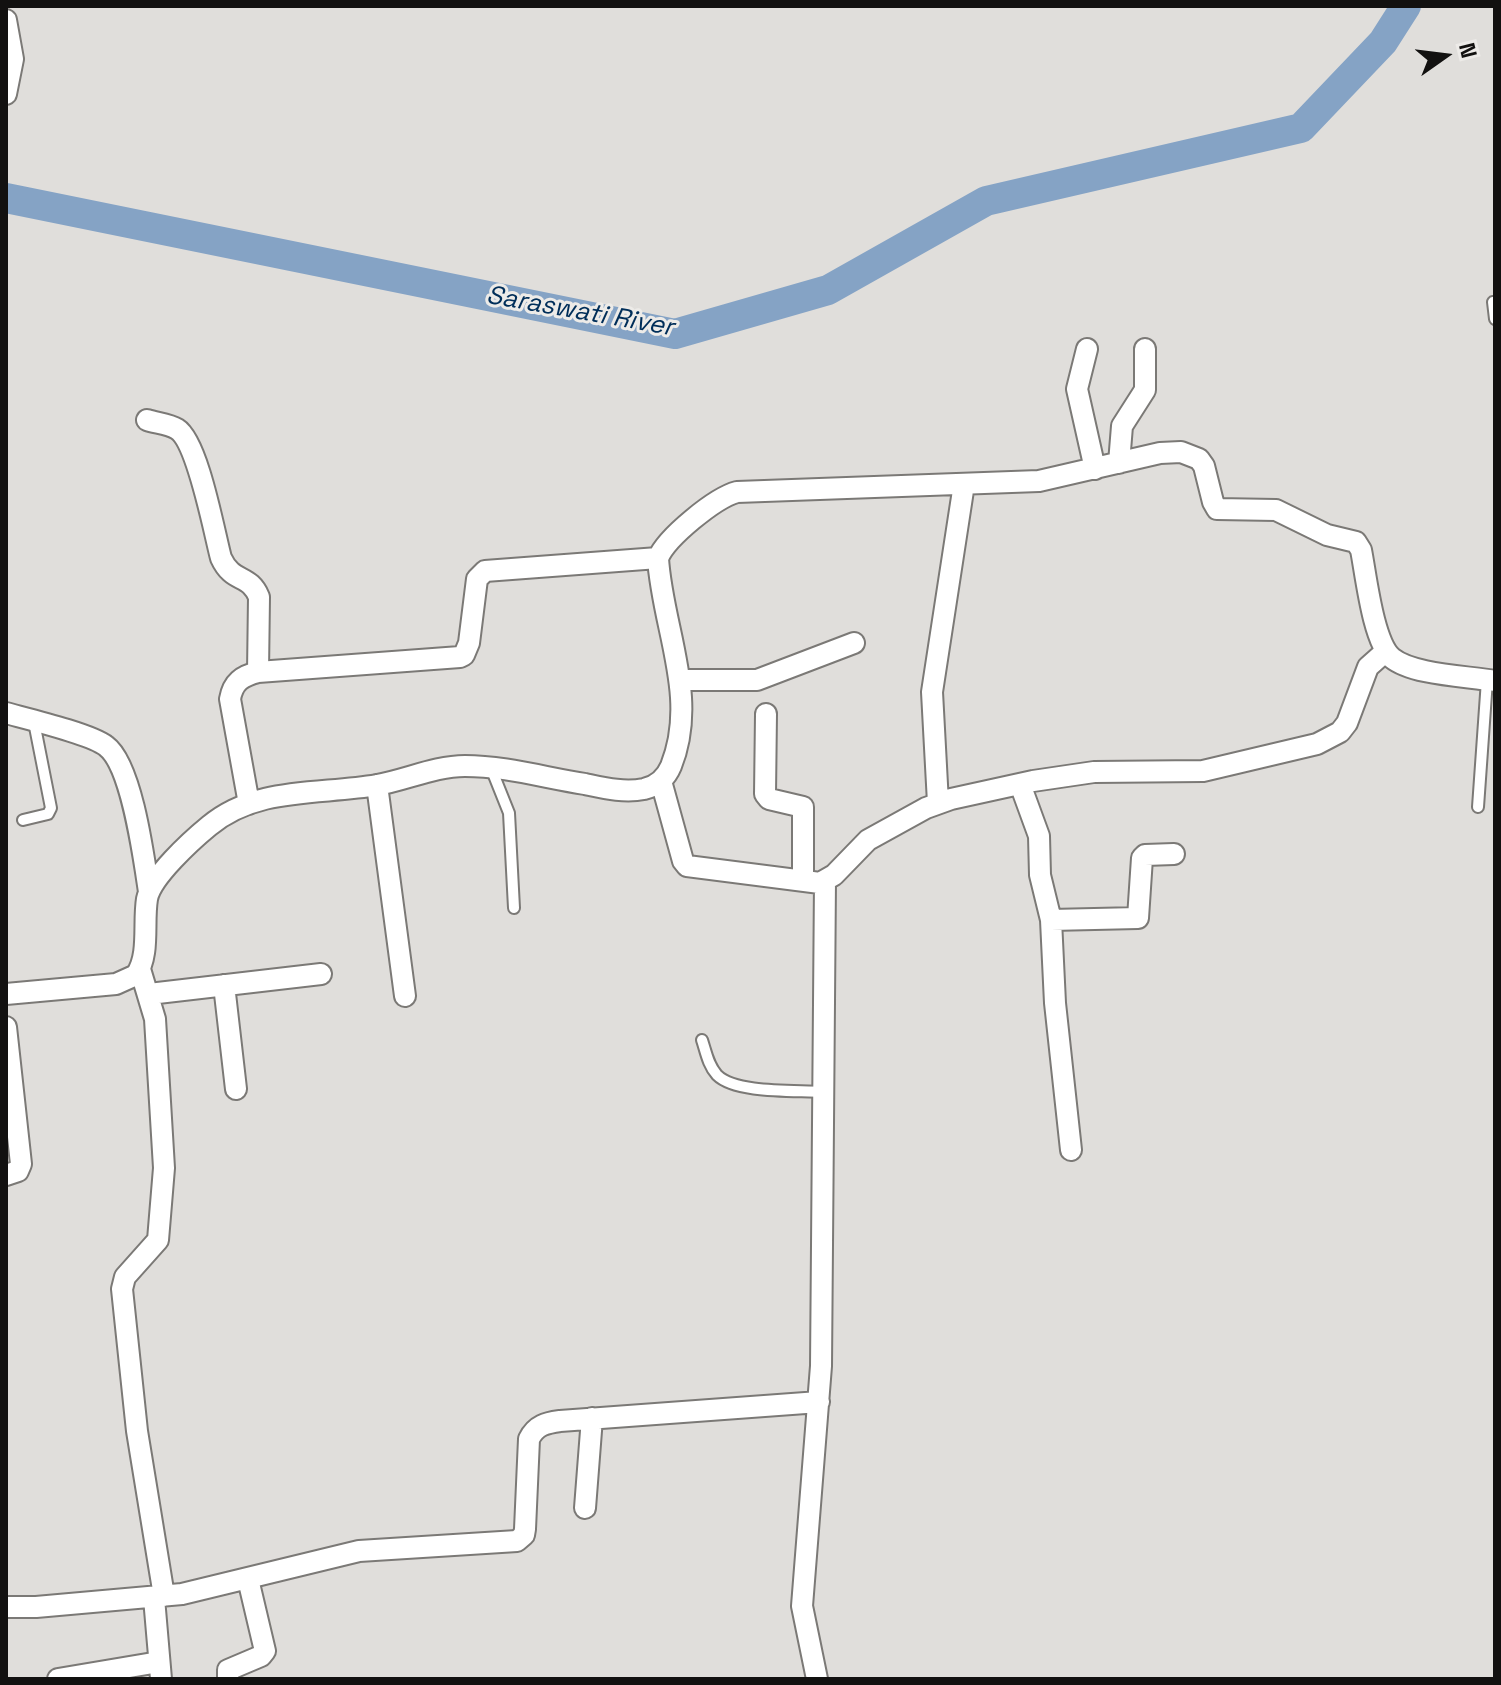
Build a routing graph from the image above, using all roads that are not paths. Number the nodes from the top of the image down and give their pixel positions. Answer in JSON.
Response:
{"nodes":[{"id":1,"x":6,"y":20,"type":"edge"},
{"id":2,"x":6,"y":94,"type":"edge"},
{"id":3,"x":1493,"y":302,"type":"dead end"},
{"id":4,"x":1495,"y":319,"type":"edge"},
{"id":5,"x":1087,"y":349,"type":"dead end"},
{"id":6,"x":1145,"y":349,"type":"dead end"},
{"id":7,"x":147,"y":420,"type":"dead end"},
{"id":8,"x":1119,"y":463,"type":"junction"},
{"id":9,"x":1095,"y":469,"type":"junction"},
{"id":10,"x":964,"y":484,"type":"junction"},
{"id":11,"x":658,"y":558,"type":"junction"},
{"id":12,"x":854,"y":643,"type":"dead end"},
{"id":13,"x":1386,"y":651,"type":"junction"},
{"id":14,"x":258,"y":672,"type":"junction"},
{"id":15,"x":680,"y":680,"type":"junction"},
{"id":16,"x":1491,"y":680,"type":"edge"},
{"id":17,"x":6,"y":713,"type":"edge"},
{"id":18,"x":766,"y":714,"type":"dead end"},
{"id":19,"x":34,"y":722,"type":"junction"},
{"id":20,"x":491,"y":768,"type":"junction"},
{"id":21,"x":661,"y":781,"type":"junction"},
{"id":22,"x":1020,"y":784,"type":"junction"},
{"id":23,"x":377,"y":785,"type":"junction"},
{"id":24,"x":938,"y":803,"type":"junction"},
{"id":25,"x":249,"y":804,"type":"junction"},
{"id":26,"x":1478,"y":807,"type":"dead end"},
{"id":27,"x":23,"y":820,"type":"dead end"},
{"id":28,"x":1174,"y":854,"type":"dead end"},
{"id":29,"x":803,"y":881,"type":"junction"},
{"id":30,"x":825,"y":881,"type":"junction"},
{"id":31,"x":149,"y":892,"type":"junction"},
{"id":32,"x":514,"y":908,"type":"dead end"},
{"id":33,"x":1051,"y":920,"type":"junction"},
{"id":34,"x":140,"y":969,"type":"junction"},
{"id":35,"x":321,"y":974,"type":"dead end"},
{"id":36,"x":224,"y":985,"type":"junction"},
{"id":37,"x":6,"y":994,"type":"edge"},
{"id":38,"x":149,"y":994,"type":"junction"},
{"id":39,"x":405,"y":996,"type":"dead end"},
{"id":40,"x":6,"y":1027,"type":"edge"},
{"id":41,"x":702,"y":1040,"type":"dead end"},
{"id":42,"x":236,"y":1089,"type":"dead end"},
{"id":43,"x":823,"y":1092,"type":"junction"},
{"id":44,"x":1071,"y":1150,"type":"dead end"},
{"id":45,"x":6,"y":1175,"type":"edge"},
{"id":46,"x":819,"y":1402,"type":"junction"},
{"id":47,"x":592,"y":1418,"type":"junction"},
{"id":48,"x":585,"y":1508,"type":"dead end"},
{"id":49,"x":248,"y":1579,"type":"junction"},
{"id":50,"x":159,"y":1597,"type":"junction"},
{"id":51,"x":6,"y":1607,"type":"edge"},
{"id":52,"x":160,"y":1671,"type":"edge"},
{"id":53,"x":85,"y":1677,"type":"edge"},
{"id":54,"x":58,"y":1679,"type":"edge"},
{"id":55,"x":228,"y":1679,"type":"edge"},
{"id":56,"x":817,"y":1679,"type":"edge"}],
"edges":[{"from":1,"to":2,"type":"street"},
{"from":3,"to":4,"type":"lane"},
{"from":5,"to":9,"type":"street"},
{"from":6,"to":8,"type":"street"},
{"from":7,"to":14,"type":"street"},
{"from":8,"to":9,"type":"street"},
{"from":8,"to":13,"type":"street"},
{"from":9,"to":10,"type":"street"},
{"from":10,"to":11,"type":"street"},
{"from":10,"to":24,"type":"street"},
{"from":11,"to":14,"type":"street"},
{"from":11,"to":15,"type":"street"},
{"from":12,"to":15,"type":"street"},
{"from":13,"to":16,"type":"street"},
{"from":13,"to":22,"type":"street"},
{"from":14,"to":25,"type":"street"},
{"from":15,"to":21,"type":"street"},
{"from":16,"to":26,"type":"lane"},
{"from":17,"to":19,"type":"street"},
{"from":18,"to":29,"type":"street"},
{"from":19,"to":27,"type":"lane"},
{"from":19,"to":31,"type":"street"},
{"from":20,"to":21,"type":"street"},
{"from":20,"to":23,"type":"street"},
{"from":20,"to":32,"type":"lane"},
{"from":21,"to":29,"type":"street"},
{"from":22,"to":24,"type":"street"},
{"from":22,"to":33,"type":"street"},
{"from":23,"to":25,"type":"street"},
{"from":23,"to":39,"type":"street"},
{"from":24,"to":30,"type":"street"},
{"from":25,"to":31,"type":"street"},
{"from":28,"to":33,"type":"street"},
{"from":29,"to":30,"type":"street"},
{"from":30,"to":43,"type":"street"},
{"from":31,"to":34,"type":"street"},
{"from":33,"to":44,"type":"street"},
{"from":34,"to":37,"type":"street"},
{"from":34,"to":38,"type":"street"},
{"from":35,"to":36,"type":"street"},
{"from":36,"to":38,"type":"street"},
{"from":36,"to":42,"type":"street"},
{"from":38,"to":50,"type":"street"},
{"from":40,"to":45,"type":"street"},
{"from":41,"to":43,"type":"lane"},
{"from":43,"to":46,"type":"street"},
{"from":46,"to":47,"type":"street"},
{"from":46,"to":56,"type":"street"},
{"from":47,"to":48,"type":"street"},
{"from":47,"to":49,"type":"street"},
{"from":49,"to":50,"type":"street"},
{"from":49,"to":55,"type":"street"},
{"from":50,"to":51,"type":"street"},
{"from":50,"to":52,"type":"street"},
{"from":52,"to":53,"type":"street"},
{"from":53,"to":54,"type":"street"}]}
